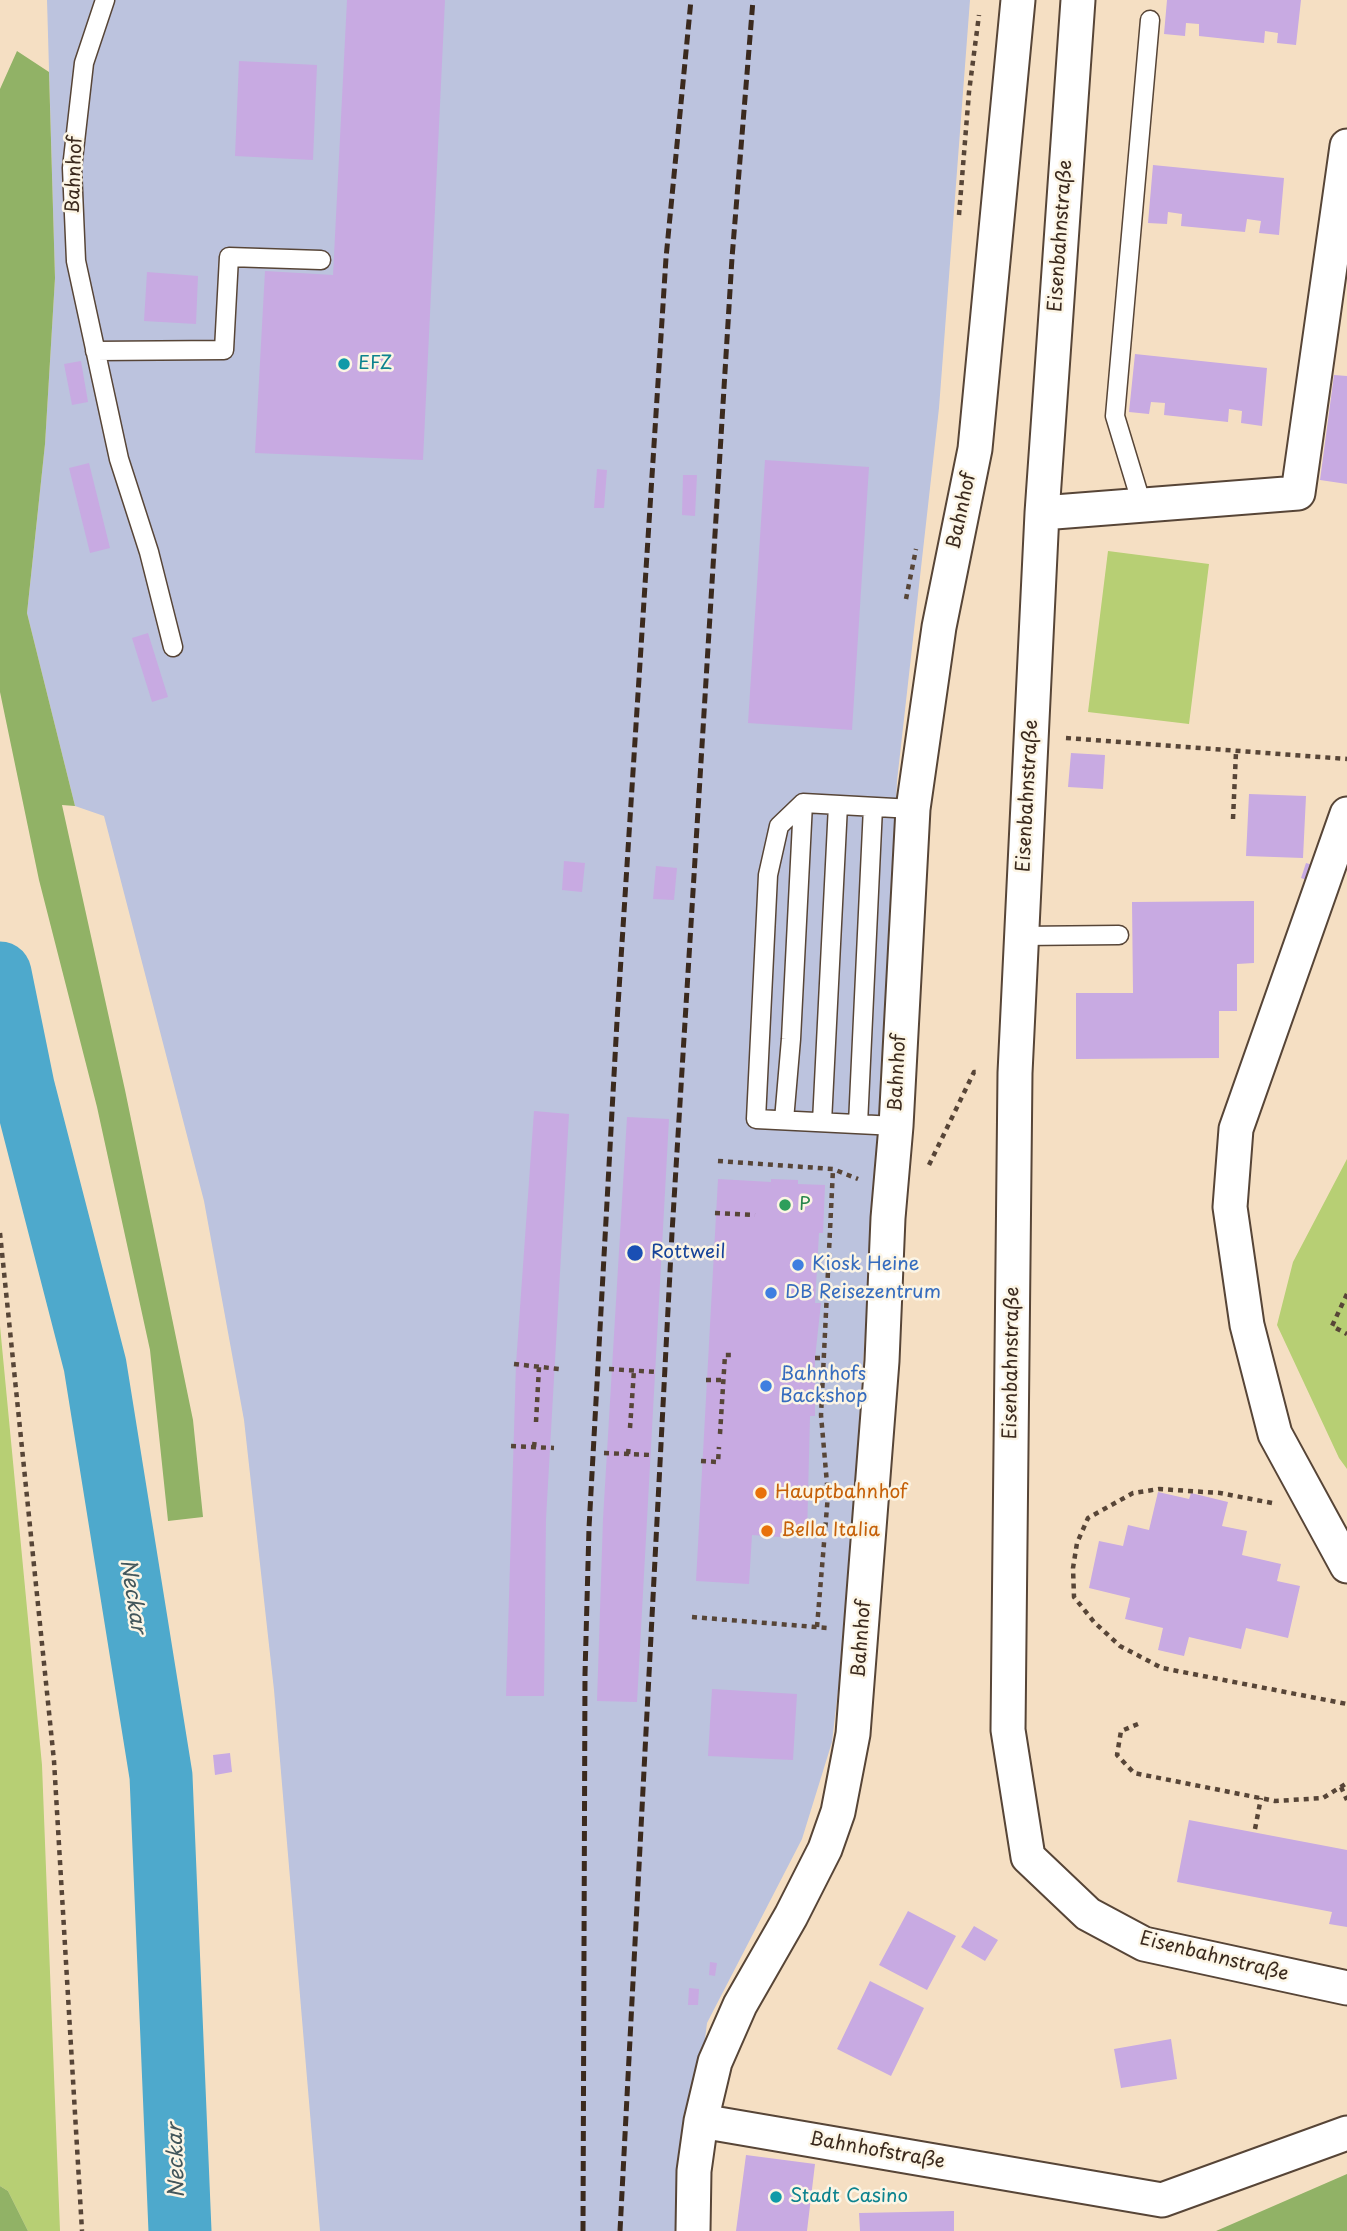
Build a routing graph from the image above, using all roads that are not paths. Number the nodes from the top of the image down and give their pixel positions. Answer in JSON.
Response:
{"nodes":[{"id":1,"x":105,"y":0,"type":"edge"},
{"id":2,"x":1018,"y":0,"type":"edge"},
{"id":3,"x":1078,"y":0,"type":"edge"},
{"id":4,"x":1150,"y":20,"type":"dead end"},
{"id":5,"x":1347,"y":146,"type":"edge"},
{"id":6,"x":321,"y":260,"type":"dead end"},
{"id":7,"x":95,"y":351,"type":"junction"},
{"id":8,"x":1142,"y":505,"type":"junction"},
{"id":9,"x":1042,"y":513,"type":"junction"},
{"id":10,"x":173,"y":647,"type":"dead end"},
{"id":11,"x":803,"y":803,"type":"junction"},
{"id":12,"x":838,"y":805,"type":"junction"},
{"id":13,"x":873,"y":807,"type":"junction"},
{"id":14,"x":913,"y":809,"type":"junction"},
{"id":15,"x":1347,"y":814,"type":"edge"},
{"id":16,"x":1119,"y":935,"type":"dead end"},
{"id":17,"x":1021,"y":936,"type":"junction"},
{"id":18,"x":784,"y":1120,"type":"junction"},
{"id":19,"x":822,"y":1122,"type":"junction"},
{"id":20,"x":858,"y":1124,"type":"junction"},
{"id":21,"x":896,"y":1126,"type":"junction"},
{"id":22,"x":1347,"y":1566,"type":"edge"},
{"id":23,"x":1347,"y":1988,"type":"edge"},
{"id":24,"x":701,"y":2120,"type":"junction"},
{"id":25,"x":1347,"y":2133,"type":"edge"},
{"id":26,"x":693,"y":2231,"type":"edge"}],
"edges":[{"from":1,"to":7,"type":"lane","name":"Bahnhof"},
{"from":2,"to":14,"type":"street","name":"Bahnhof"},
{"from":3,"to":9,"type":"street","name":"Eisenbahnstraße"},
{"from":4,"to":8,"type":"lane"},
{"from":5,"to":8,"type":"street"},
{"from":6,"to":7,"type":"lane"},
{"from":7,"to":10,"type":"lane","name":"Bahnhof"},
{"from":8,"to":9,"type":"street"},
{"from":9,"to":17,"type":"street","name":"Eisenbahnstraße"},
{"from":11,"to":12,"type":"lane"},
{"from":11,"to":18,"type":"lane"},
{"from":11,"to":18,"type":"lane"},
{"from":12,"to":13,"type":"lane"},
{"from":12,"to":19,"type":"lane"},
{"from":13,"to":14,"type":"lane"},
{"from":13,"to":20,"type":"lane"},
{"from":14,"to":21,"type":"street","name":"Bahnhof"},
{"from":15,"to":22,"type":"street"},
{"from":16,"to":17,"type":"lane"},
{"from":17,"to":23,"type":"street","name":"Eisenbahnstraße"},
{"from":18,"to":19,"type":"lane"},
{"from":19,"to":20,"type":"lane"},
{"from":20,"to":21,"type":"lane"},
{"from":21,"to":24,"type":"street","name":"Bahnhof"},
{"from":24,"to":25,"type":"street","name":"Bahnhofstraße"},
{"from":24,"to":26,"type":"street"}]}
